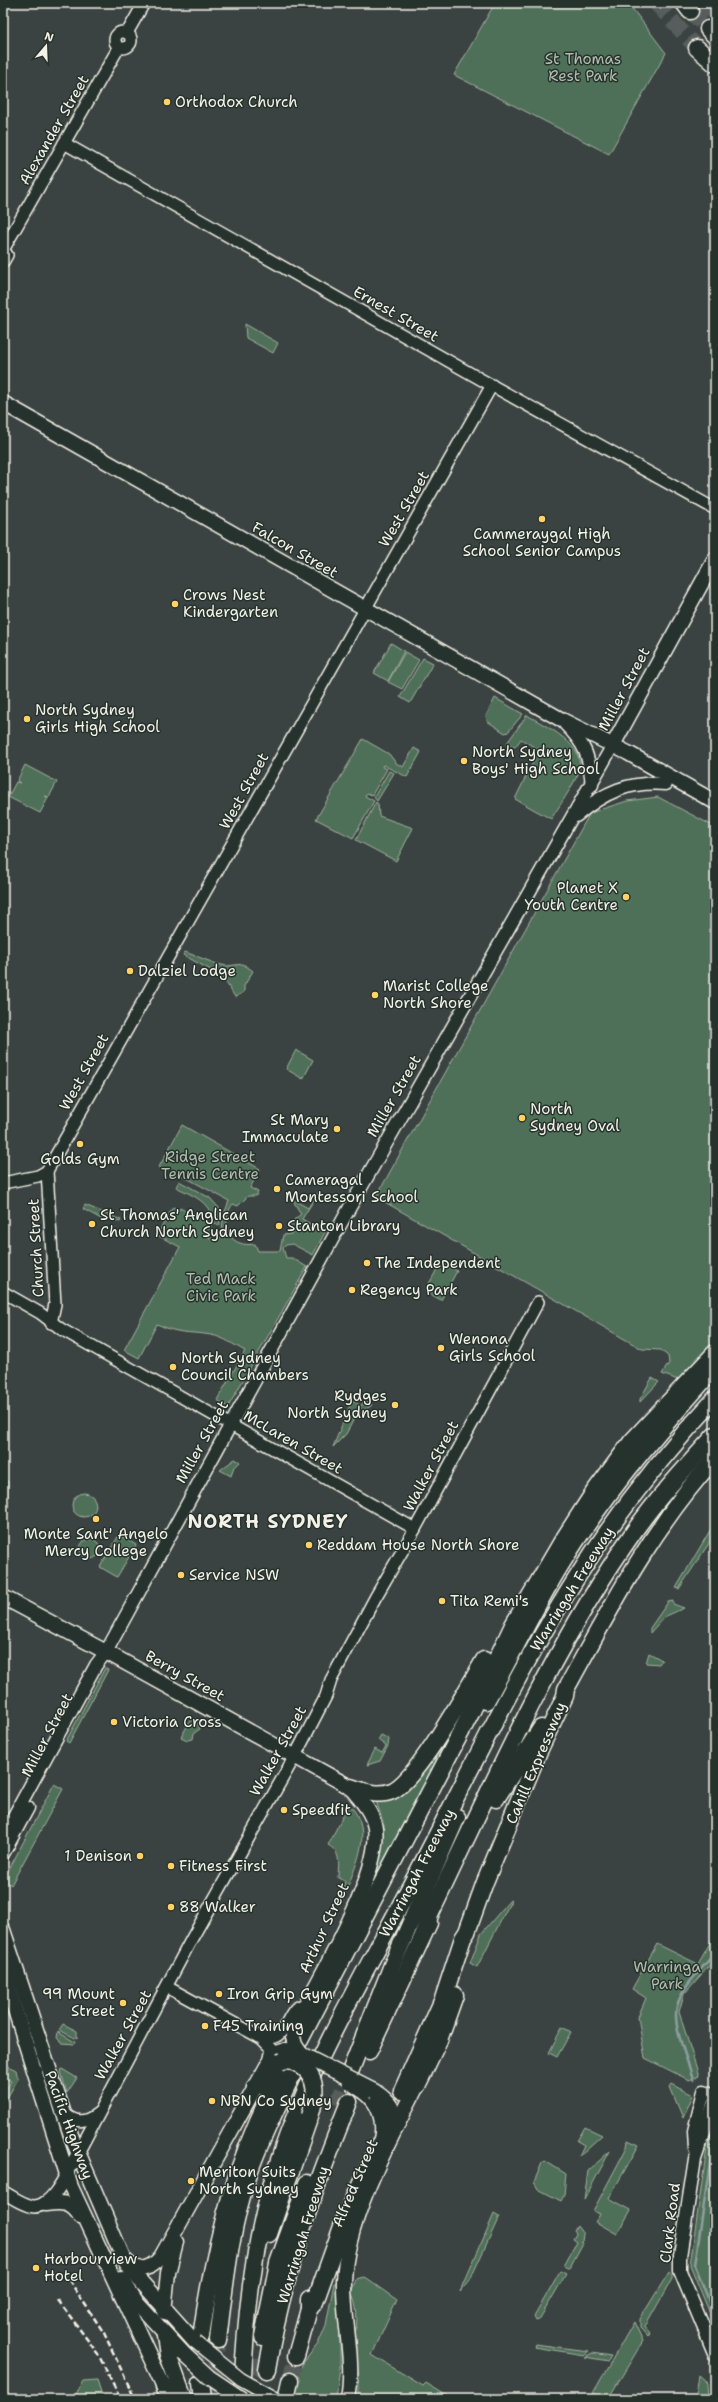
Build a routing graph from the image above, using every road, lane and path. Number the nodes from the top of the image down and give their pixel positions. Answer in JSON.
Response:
{"nodes":[{"id":1,"x":144,"y":3,"type":"edge"},
{"id":2,"x":697,"y":48,"type":"tunnel mouth"},
{"id":3,"x":715,"y":64,"type":"edge"},
{"id":4,"x":64,"y":143,"type":"junction"},
{"id":5,"x":3,"y":249,"type":"edge"},
{"id":6,"x":3,"y":262,"type":"edge"},
{"id":7,"x":492,"y":385,"type":"junction"},
{"id":8,"x":3,"y":404,"type":"edge"},
{"id":9,"x":715,"y":509,"type":"edge"},
{"id":10,"x":715,"y":559,"type":"edge"},
{"id":11,"x":365,"y":609,"type":"junction"},
{"id":12,"x":567,"y":723,"type":"junction"},
{"id":13,"x":611,"y":749,"type":"junction"},
{"id":14,"x":666,"y":784,"type":"junction"},
{"id":15,"x":592,"y":785,"type":"junction"},
{"id":16,"x":715,"y":802,"type":"edge"},
{"id":17,"x":715,"y":812,"type":"edge"},
{"id":18,"x":570,"y":822,"type":"junction"},
{"id":19,"x":47,"y":1171,"type":"junction"},
{"id":20,"x":3,"y":1183,"type":"edge"},
{"id":21,"x":3,"y":1292,"type":"edge"},
{"id":22,"x":3,"y":1300,"type":"edge"},
{"id":23,"x":538,"y":1302,"type":"dead end"},
{"id":24,"x":51,"y":1323,"type":"junction"},
{"id":25,"x":715,"y":1353,"type":"edge"},
{"id":26,"x":715,"y":1368,"type":"edge"},
{"id":27,"x":715,"y":1388,"type":"edge"},
{"id":28,"x":715,"y":1399,"type":"edge"},
{"id":29,"x":715,"y":1410,"type":"edge"},
{"id":30,"x":231,"y":1424,"type":"junction"},
{"id":31,"x":715,"y":1435,"type":"edge"},
{"id":32,"x":715,"y":1458,"type":"edge"},
{"id":33,"x":415,"y":1529,"type":"junction"},
{"id":34,"x":561,"y":1543,"type":"junction"},
{"id":35,"x":3,"y":1598,"type":"edge"},
{"id":36,"x":106,"y":1652,"type":"junction"},
{"id":37,"x":566,"y":1689,"type":"junction"},
{"id":38,"x":295,"y":1756,"type":"junction"},
{"id":39,"x":350,"y":1787,"type":"junction"},
{"id":40,"x":3,"y":1836,"type":"edge"},
{"id":41,"x":3,"y":1854,"type":"edge"},
{"id":42,"x":3,"y":1930,"type":"edge"},
{"id":43,"x":424,"y":1932,"type":"junction"},
{"id":44,"x":3,"y":1972,"type":"edge"},
{"id":45,"x":454,"y":1979,"type":"junction"},
{"id":46,"x":167,"y":1987,"type":"junction"},
{"id":47,"x":306,"y":2004,"type":"junction"},
{"id":48,"x":258,"y":2036,"type":"junction"},
{"id":49,"x":296,"y":2056,"type":"junction"},
{"id":50,"x":353,"y":2076,"type":"junction"},
{"id":51,"x":417,"y":2086,"type":"joint"},
{"id":52,"x":255,"y":2087,"type":"joint"},
{"id":53,"x":402,"y":2091,"type":"dead end"},
{"id":54,"x":711,"y":2099,"type":"edge"},
{"id":55,"x":380,"y":2100,"type":"junction"},
{"id":56,"x":343,"y":2104,"type":"tunnel mouth"},
{"id":57,"x":100,"y":2111,"type":"junction"},
{"id":58,"x":63,"y":2112,"type":"junction"},
{"id":59,"x":312,"y":2117,"type":"junction"},
{"id":60,"x":715,"y":2124,"type":"edge"},
{"id":61,"x":396,"y":2128,"type":"junction"},
{"id":62,"x":376,"y":2137,"type":"dead end"},
{"id":63,"x":701,"y":2140,"type":"junction"},
{"id":64,"x":78,"y":2153,"type":"junction"},
{"id":65,"x":695,"y":2160,"type":"junction"},
{"id":66,"x":68,"y":2170,"type":"junction"},
{"id":67,"x":3,"y":2192,"type":"edge"},
{"id":68,"x":192,"y":2204,"type":"junction"},
{"id":69,"x":41,"y":2205,"type":"junction"},
{"id":70,"x":87,"y":2223,"type":"junction"},
{"id":71,"x":123,"y":2257,"type":"junction"},
{"id":72,"x":164,"y":2306,"type":"junction"},
{"id":73,"x":309,"y":2309,"type":"junction"},
{"id":74,"x":165,"y":2335,"type":"junction"},
{"id":75,"x":198,"y":2340,"type":"junction"},
{"id":76,"x":218,"y":2340,"type":"tunnel mouth"},
{"id":77,"x":715,"y":2355,"type":"edge"},
{"id":78,"x":296,"y":2356,"type":"tunnel mouth"},
{"id":79,"x":255,"y":2366,"type":"junction"},
{"id":80,"x":290,"y":2381,"type":"tunnel mouth"},
{"id":81,"x":167,"y":2393,"type":"edge"},
{"id":82,"x":350,"y":2395,"type":"edge"},
{"id":83,"x":184,"y":2399,"type":"edge"},
{"id":84,"x":242,"y":2399,"type":"edge"},
{"id":85,"x":277,"y":2399,"type":"edge"},
{"id":86,"x":286,"y":2399,"type":"edge"}],
"edges":[{"from":1,"to":4,"type":"street","name":"Alexander Street"},
{"from":2,"to":3,"type":"highway"},
{"from":4,"to":5,"type":"street","name":"Alexander Street"},
{"from":4,"to":7,"type":"street","name":"Ernest Street"},
{"from":5,"to":6,"type":"street"},
{"from":7,"to":9,"type":"street","name":"Ernest Street"},
{"from":7,"to":11,"type":"street","name":"West Street"},
{"from":8,"to":11,"type":"main road","name":"Falcon Street"},
{"from":10,"to":13,"type":"main road","name":"Miller Street"},
{"from":11,"to":12,"type":"main road","name":"Falcon Street"},
{"from":11,"to":19,"type":"street","name":"West Street"},
{"from":12,"to":13,"type":"main road","name":"Falcon Street"},
{"from":12,"to":15,"type":"main road"},
{"from":13,"to":14,"type":"main road","name":"Falcon Street"},
{"from":13,"to":15,"type":"main road","name":"Miller Street"},
{"from":13,"to":16,"type":"main road","name":"Falcon Street"},
{"from":14,"to":17,"type":"main road","name":"Falcon Street"},
{"from":14,"to":18,"type":"main road"},
{"from":15,"to":18,"type":"main road","name":"Miller Street"},
{"from":18,"to":30,"type":"main road","name":"Miller Street"},
{"from":19,"to":20,"type":"street"},
{"from":19,"to":24,"type":"street","name":"Church Street"},
{"from":21,"to":24,"type":"street","name":"McLaren Street"},
{"from":22,"to":24,"type":"street","name":"McLaren Street"},
{"from":23,"to":33,"type":"street","name":"Walker Street"},
{"from":24,"to":30,"type":"street","name":"McLaren Street"},
{"from":25,"to":34,"type":"highway"},
{"from":26,"to":49,"type":"highway","name":"Warringah Freeway"},
{"from":27,"to":49,"type":"highway","name":"Warringah Freeway"},
{"from":28,"to":84,"type":"highway","name":"Warringah Freeway"},
{"from":29,"to":50,"type":"highway","name":"Warringah Freeway"},
{"from":30,"to":33,"type":"street","name":"McLaren Street"},
{"from":30,"to":36,"type":"main road","name":"Miller Street"},
{"from":31,"to":43,"type":"highway"},
{"from":32,"to":37,"type":"highway","name":"Cahill Expressway"},
{"from":33,"to":38,"type":"street","name":"Walker Street"},
{"from":34,"to":39,"type":"highway"},
{"from":34,"to":49,"type":"highway"},
{"from":35,"to":36,"type":"main road","name":"Berry Street"},
{"from":36,"to":38,"type":"main road","name":"Berry Street"},
{"from":36,"to":40,"type":"main road","name":"Miller Street"},
{"from":36,"to":41,"type":"main road","name":"Miller Street"},
{"from":37,"to":43,"type":"highway"},
{"from":37,"to":45,"type":"highway","name":"Cahill Expressway"},
{"from":38,"to":39,"type":"main road","name":"Berry Street"},
{"from":38,"to":46,"type":"street","name":"Walker Street"},
{"from":39,"to":47,"type":"main road","name":"Arthur Street"},
{"from":42,"to":58,"type":"main road","name":"Pacific Highway"},
{"from":43,"to":50,"type":"highway"},
{"from":44,"to":66,"type":"main road","name":"Pacific Highway"},
{"from":45,"to":51,"type":"highway"},
{"from":45,"to":53,"type":"highway","name":"Cahill Expressway"},
{"from":46,"to":48,"type":"street"},
{"from":46,"to":57,"type":"street","name":"Walker Street"},
{"from":47,"to":48,"type":"street"},
{"from":47,"to":49,"type":"main road","name":"Arthur Street"},
{"from":48,"to":49,"type":"street"},
{"from":49,"to":50,"type":"main road","bridge":true},
{"from":49,"to":52,"type":"highway"},
{"from":49,"to":59,"type":"highway","bridge":true},
{"from":49,"to":59,"type":"highway"},
{"from":49,"to":75,"type":"highway"},
{"from":49,"to":76,"type":"highway","name":"Warringah Freeway"},
{"from":49,"to":79,"type":"highway","name":"Warringah Freeway"},
{"from":50,"to":55,"type":"highway","bridge":true},
{"from":51,"to":61,"type":"main road","name":"Alfred Street"},
{"from":52,"to":68,"type":"main road"},
{"from":54,"to":63,"type":"main road","name":"Clark Road"},
{"from":54,"to":65,"type":"main road","name":"Clark Road"},
{"from":55,"to":61,"type":"main road"},
{"from":55,"to":73,"type":"highway"},
{"from":56,"to":79,"type":"highway","name":"Warringah Freeway"},
{"from":57,"to":58,"type":"street"},
{"from":57,"to":64,"type":"street","name":"Walker Street"},
{"from":58,"to":64,"type":"main road","name":"Pacific Highway"},
{"from":59,"to":79,"type":"highway"},
{"from":60,"to":63,"type":"main road"},
{"from":61,"to":82,"type":"main road","name":"Alfred Street"},
{"from":62,"to":73,"type":"highway"},
{"from":63,"to":65,"type":"main road","name":"Clark Road"},
{"from":64,"to":66,"type":"main road","name":"Walker Street"},
{"from":64,"to":71,"type":"main road","name":"Pacific Highway"},
{"from":65,"to":77,"type":"main road","name":"Clark Road"},
{"from":66,"to":69,"type":"main road","name":"Walker Street"},
{"from":66,"to":70,"type":"main road","name":"Pacific Highway"},
{"from":66,"to":74,"type":"main road","name":"Pacific Highway"},
{"from":67,"to":69,"type":"main road"},
{"from":68,"to":71,"type":"main road"},
{"from":68,"to":72,"type":"main road"},
{"from":69,"to":70,"type":"main road"},
{"from":70,"to":81,"type":"main road","name":"Pacific Highway"},
{"from":71,"to":72,"type":"main road","name":"Pacific Highway"},
{"from":72,"to":74,"type":"main road"},
{"from":72,"to":75,"type":"main road","name":"Pacific Highway"},
{"from":73,"to":78,"type":"highway"},
{"from":74,"to":83,"type":"highway"},
{"from":74,"to":84,"type":"main road","name":"Pacific Highway","bridge":true},
{"from":75,"to":85,"type":"main road","bridge":true},
{"from":80,"to":86,"type":"highway"}]}
